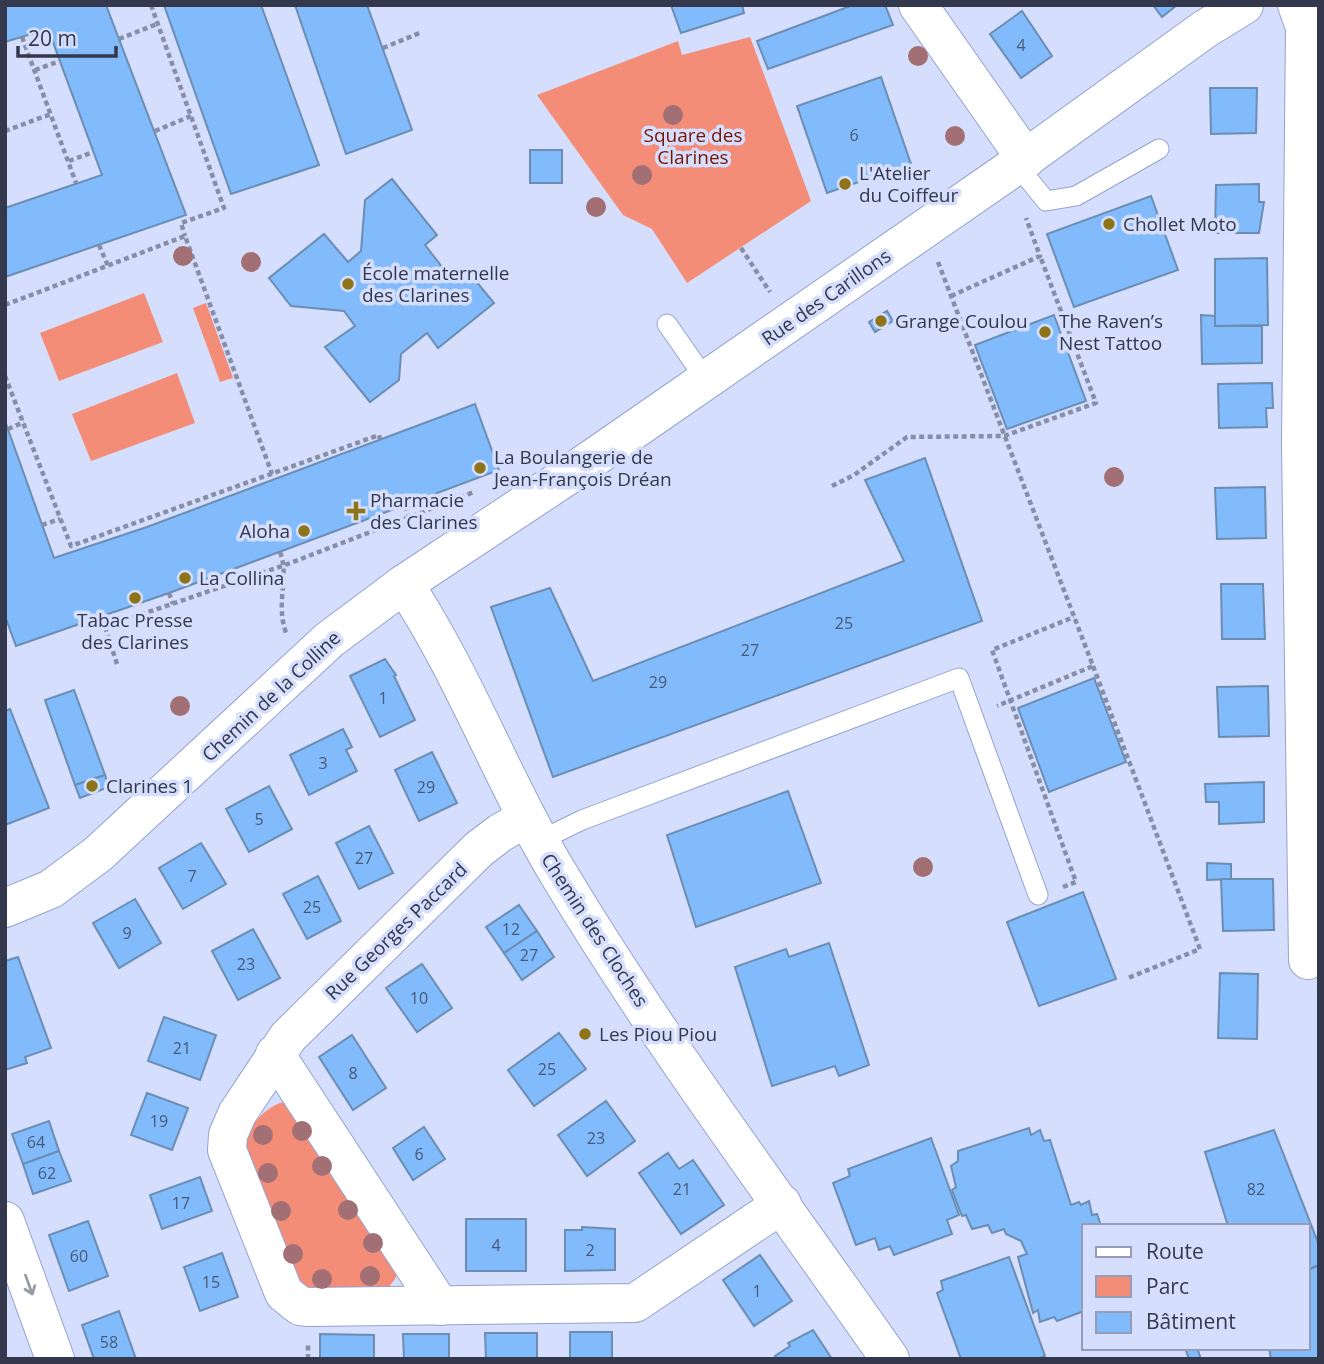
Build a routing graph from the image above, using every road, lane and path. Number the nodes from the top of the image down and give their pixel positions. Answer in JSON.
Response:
{"nodes":[{"id":1,"x":150,"y":5,"type":"edge"},
{"id":2,"x":918,"y":5,"type":"edge"},
{"id":3,"x":1244,"y":5,"type":"edge"},
{"id":4,"x":1297,"y":5,"type":"edge"},
{"id":5,"x":157,"y":24,"type":"junction"},
{"id":6,"x":422,"y":32,"type":"dead end"},
{"id":7,"x":22,"y":37,"type":"dead end"},
{"id":8,"x":120,"y":39,"type":"dead end"},
{"id":9,"x":383,"y":48,"type":"dead end"},
{"id":10,"x":60,"y":61,"type":"dead end"},
{"id":11,"x":34,"y":70,"type":"junction"},
{"id":12,"x":51,"y":114,"type":"junction"},
{"id":13,"x":191,"y":116,"type":"junction"},
{"id":14,"x":5,"y":131,"type":"edge"},
{"id":15,"x":155,"y":131,"type":"dead end"},
{"id":16,"x":1159,"y":149,"type":"dead end"},
{"id":17,"x":93,"y":152,"type":"dead end"},
{"id":18,"x":68,"y":161,"type":"junction"},
{"id":19,"x":1017,"y":165,"type":"junction"},
{"id":20,"x":76,"y":183,"type":"dead end"},
{"id":21,"x":925,"y":229,"type":"junction"},
{"id":22,"x":185,"y":236,"type":"junction"},
{"id":23,"x":99,"y":245,"type":"dead end"},
{"id":24,"x":741,"y":248,"type":"dead end"},
{"id":25,"x":1040,"y":256,"type":"junction"},
{"id":26,"x":108,"y":266,"type":"junction"},
{"id":27,"x":951,"y":296,"type":"junction"},
{"id":28,"x":5,"y":305,"type":"edge"},
{"id":29,"x":790,"y":322,"type":"junction"},
{"id":30,"x":667,"y":324,"type":"dead end"},
{"id":31,"x":5,"y":376,"type":"edge"},
{"id":32,"x":706,"y":380,"type":"junction"},
{"id":33,"x":24,"y":422,"type":"junction"},
{"id":34,"x":8,"y":429,"type":"dead end"},
{"id":35,"x":1004,"y":436,"type":"junction"},
{"id":36,"x":380,"y":439,"type":"dead end"},
{"id":37,"x":272,"y":474,"type":"junction"},
{"id":38,"x":832,"y":486,"type":"dead end"},
{"id":39,"x":487,"y":487,"type":"dead end"},
{"id":40,"x":405,"y":506,"type":"dead end"},
{"id":41,"x":409,"y":517,"type":"junction"},
{"id":42,"x":60,"y":519,"type":"junction"},
{"id":43,"x":145,"y":520,"type":"junction"},
{"id":44,"x":43,"y":525,"type":"dead end"},
{"id":45,"x":147,"y":527,"type":"dead end"},
{"id":46,"x":280,"y":552,"type":"dead end"},
{"id":47,"x":285,"y":565,"type":"junction"},
{"id":48,"x":404,"y":584,"type":"junction"},
{"id":49,"x":169,"y":593,"type":"dead end"},
{"id":50,"x":173,"y":604,"type":"junction"},
{"id":51,"x":1074,"y":617,"type":"junction"},
{"id":52,"x":285,"y":631,"type":"dead end"},
{"id":53,"x":117,"y":663,"type":"dead end"},
{"id":54,"x":1093,"y":666,"type":"junction"},
{"id":55,"x":1010,"y":700,"type":"junction"},
{"id":56,"x":973,"y":715,"type":"junction"},
{"id":57,"x":533,"y":830,"type":"junction"},
{"id":58,"x":1038,"y":895,"type":"joint"},
{"id":59,"x":5,"y":908,"type":"edge"},
{"id":60,"x":1308,"y":960,"type":"dead end"},
{"id":61,"x":1128,"y":978,"type":"dead end"},
{"id":62,"x":275,"y":1054,"type":"junction"},
{"id":63,"x":782,"y":1204,"type":"junction"},
{"id":64,"x":5,"y":1221,"type":"edge"},
{"id":65,"x":440,"y":1306,"type":"junction"},
{"id":66,"x":55,"y":1359,"type":"edge"},
{"id":67,"x":890,"y":1359,"type":"edge"}],
"edges":[{"from":1,"to":5,"type":"path"},
{"from":2,"to":19,"type":"street"},
{"from":3,"to":19,"type":"street","name":"Rue des Carillons"},
{"from":4,"to":60,"type":"street"},
{"from":5,"to":8,"type":"path"},
{"from":5,"to":13,"type":"path"},
{"from":6,"to":9,"type":"path"},
{"from":7,"to":11,"type":"path"},
{"from":10,"to":11,"type":"path"},
{"from":11,"to":12,"type":"path"},
{"from":12,"to":14,"type":"path"},
{"from":12,"to":18,"type":"path"},
{"from":13,"to":15,"type":"path"},
{"from":13,"to":22,"type":"path"},
{"from":16,"to":19,"type":"lane"},
{"from":17,"to":18,"type":"path"},
{"from":18,"to":20,"type":"path"},
{"from":19,"to":21,"type":"street","name":"Rue des Carillons"},
{"from":19,"to":25,"type":"path"},
{"from":21,"to":27,"type":"path"},
{"from":21,"to":29,"type":"street","name":"Rue des Carillons"},
{"from":22,"to":26,"type":"path"},
{"from":22,"to":37,"type":"path"},
{"from":23,"to":26,"type":"path"},
{"from":24,"to":29,"type":"path"},
{"from":25,"to":27,"type":"path"},
{"from":25,"to":35,"type":"path"},
{"from":26,"to":28,"type":"path"},
{"from":27,"to":35,"type":"path"},
{"from":29,"to":32,"type":"street","name":"Rue des Carillons"},
{"from":30,"to":32,"type":"lane"},
{"from":31,"to":33,"type":"path"},
{"from":32,"to":48,"type":"street","name":"Rue des Carillons"},
{"from":33,"to":34,"type":"path"},
{"from":33,"to":42,"type":"path"},
{"from":35,"to":38,"type":"path"},
{"from":35,"to":51,"type":"path"},
{"from":36,"to":37,"type":"path"},
{"from":37,"to":43,"type":"path"},
{"from":39,"to":41,"type":"path"},
{"from":40,"to":41,"type":"path"},
{"from":41,"to":47,"type":"path"},
{"from":42,"to":43,"type":"path"},
{"from":42,"to":44,"type":"path"},
{"from":43,"to":45,"type":"path"},
{"from":46,"to":47,"type":"path"},
{"from":47,"to":50,"type":"path"},
{"from":47,"to":52,"type":"path"},
{"from":48,"to":57,"type":"street","name":"Chemin des Cloches"},
{"from":48,"to":59,"type":"street","name":"Chemin de la Colline"},
{"from":49,"to":50,"type":"path"},
{"from":50,"to":53,"type":"path"},
{"from":51,"to":54,"type":"path"},
{"from":51,"to":55,"type":"path"},
{"from":54,"to":55,"type":"path"},
{"from":54,"to":61,"type":"path"},
{"from":55,"to":56,"type":"path"},
{"from":55,"to":58,"type":"path"},
{"from":56,"to":57,"type":"lane"},
{"from":56,"to":58,"type":"lane"},
{"from":57,"to":62,"type":"street","name":"Rue Georges Paccard"},
{"from":57,"to":63,"type":"street","name":"Chemin des Cloches"},
{"from":62,"to":65,"type":"street"},
{"from":62,"to":65,"type":"street","name":"Rue Georges Paccard"},
{"from":63,"to":65,"type":"street","name":"Rue Georges Paccard"},
{"from":63,"to":67,"type":"street","name":"Chemin des Cloches"},
{"from":64,"to":66,"type":"street","one_way":true}]}
